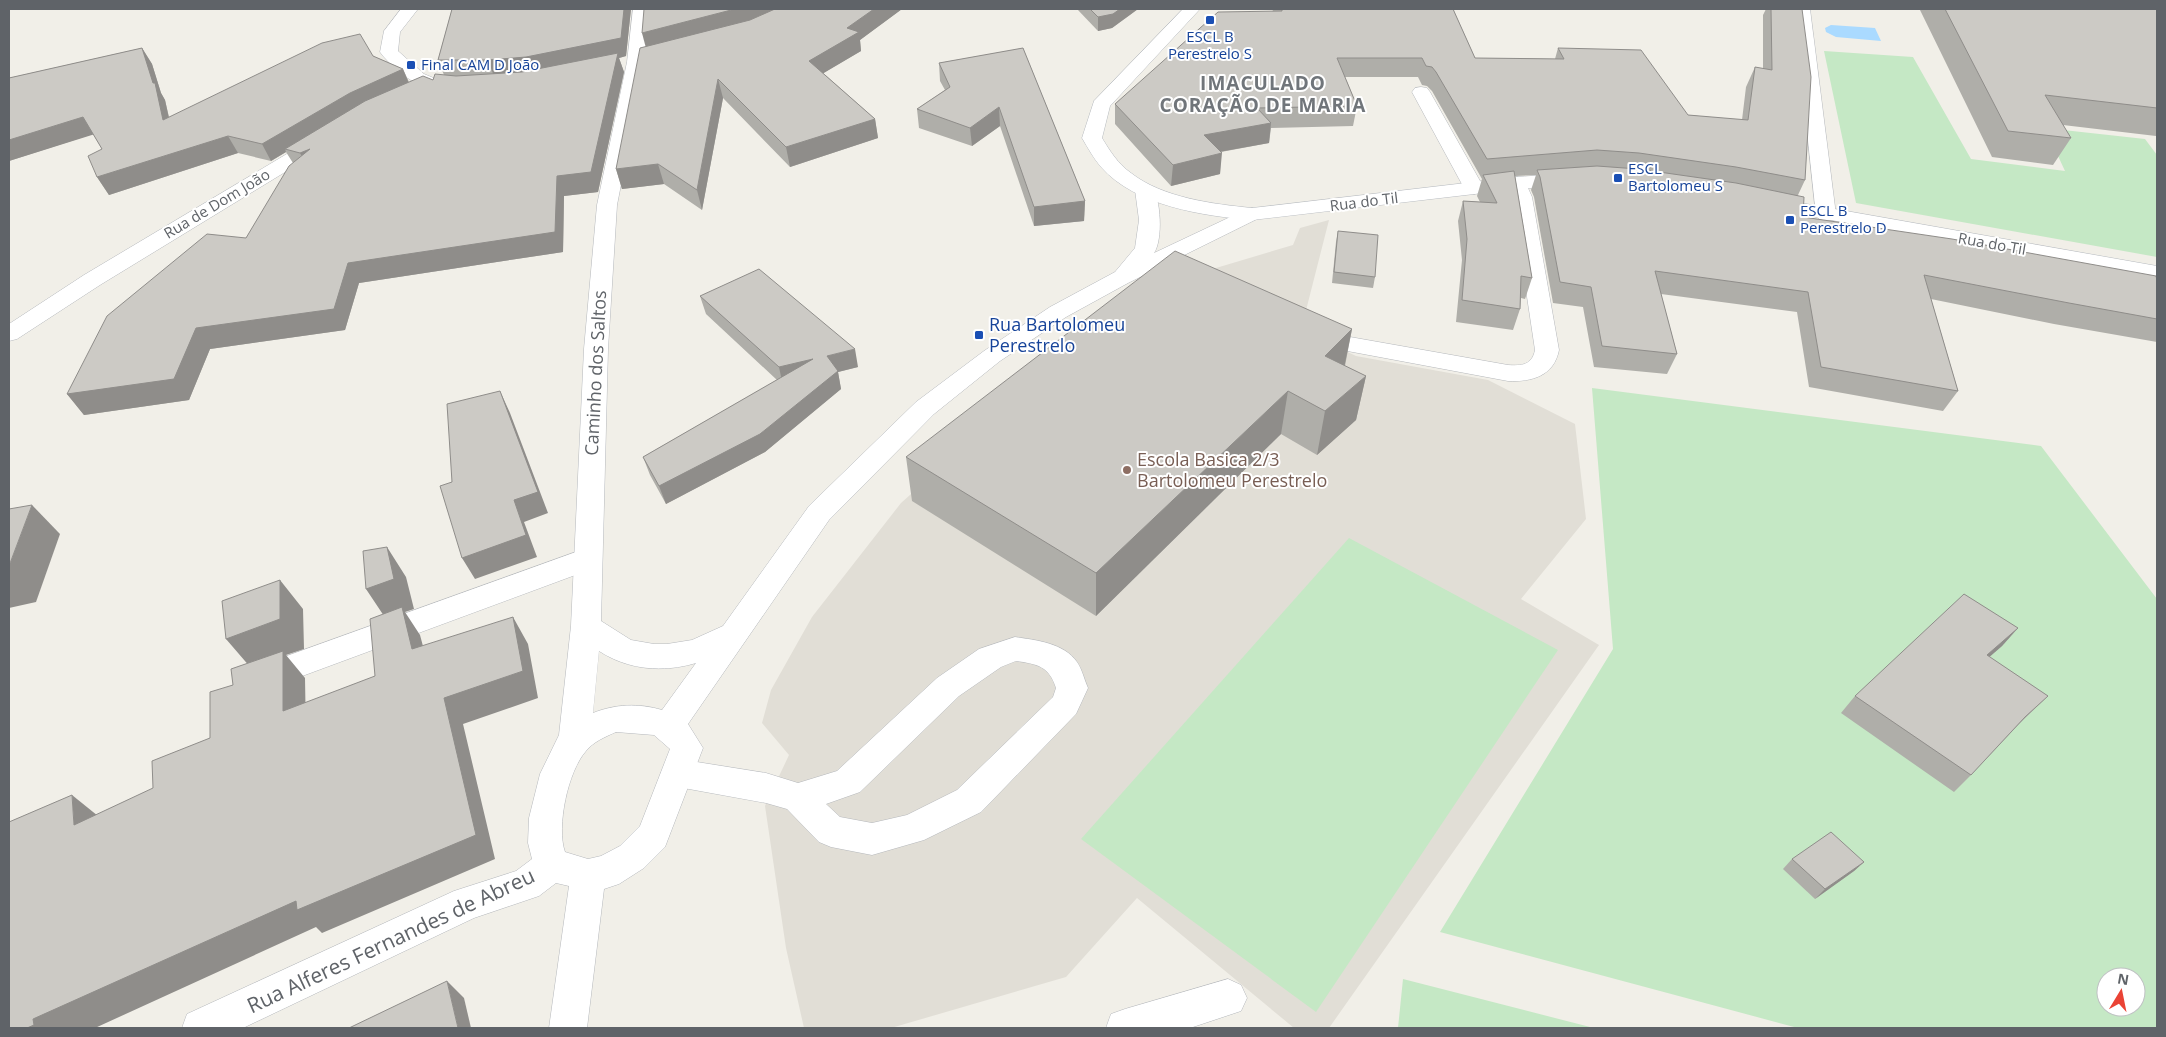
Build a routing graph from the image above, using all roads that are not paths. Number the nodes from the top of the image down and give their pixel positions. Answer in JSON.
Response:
{"nodes":[{"id":1,"x":410,"y":9,"type":"edge"},
{"id":2,"x":640,"y":9,"type":"edge"},
{"id":3,"x":1192,"y":9,"type":"edge"},
{"id":4,"x":1802,"y":9,"type":"edge"},
{"id":5,"x":432,"y":85,"type":"junction"},
{"id":6,"x":469,"y":87,"type":"edge"},
{"id":7,"x":1421,"y":92,"type":"dead end"},
{"id":8,"x":407,"y":96,"type":"edge"},
{"id":9,"x":340,"y":130,"type":"edge"},
{"id":10,"x":1590,"y":178,"type":"edge"},
{"id":11,"x":1517,"y":183,"type":"junction"},
{"id":12,"x":1474,"y":188,"type":"junction"},
{"id":13,"x":1145,"y":190,"type":"junction"},
{"id":14,"x":1744,"y":199,"type":"edge"},
{"id":15,"x":1252,"y":214,"type":"junction"},
{"id":16,"x":1826,"y":215,"type":"junction"},
{"id":17,"x":2157,"y":273,"type":"edge"},
{"id":18,"x":1120,"y":278,"type":"junction"},
{"id":19,"x":9,"y":334,"type":"edge"},
{"id":20,"x":1350,"y":345,"type":"dead end"},
{"id":21,"x":587,"y":559,"type":"junction"},
{"id":22,"x":586,"y":626,"type":"junction"},
{"id":23,"x":733,"y":634,"type":"junction"},
{"id":24,"x":239,"y":687,"type":"edge"},
{"id":25,"x":669,"y":726,"type":"junction"},
{"id":26,"x":575,"y":740,"type":"junction"},
{"id":27,"x":678,"y":773,"type":"junction"},
{"id":28,"x":798,"y":798,"type":"junction"},
{"id":29,"x":552,"y":865,"type":"junction"},
{"id":30,"x":588,"y":876,"type":"junction"},
{"id":31,"x":1228,"y":998,"type":"dead end"},
{"id":32,"x":201,"y":1028,"type":"edge"},
{"id":33,"x":568,"y":1028,"type":"edge"},
{"id":34,"x":1125,"y":1028,"type":"edge"}],
"edges":[{"from":1,"to":5,"type":"street"},
{"from":2,"to":21,"type":"street","name":"Caminho dos Saltos"},
{"from":3,"to":13,"type":"street","name":"Rua do Til"},
{"from":4,"to":16,"type":"street"},
{"from":5,"to":6,"type":"street"},
{"from":5,"to":8,"type":"street"},
{"from":7,"to":12,"type":"street"},
{"from":9,"to":19,"type":"street","name":"Rua de Dom João"},
{"from":10,"to":11,"type":"street","name":"Rua do Til"},
{"from":11,"to":12,"type":"street","name":"Rua do Til"},
{"from":11,"to":20,"type":"street"},
{"from":12,"to":15,"type":"street","name":"Rua do Til"},
{"from":13,"to":15,"type":"street","name":"Rua do Til"},
{"from":13,"to":18,"type":"street"},
{"from":14,"to":16,"type":"street","name":"Rua do Til"},
{"from":15,"to":18,"type":"street"},
{"from":16,"to":17,"type":"street","name":"Rua do Til"},
{"from":18,"to":23,"type":"street"},
{"from":21,"to":22,"type":"street","name":"Caminho dos Saltos"},
{"from":21,"to":24,"type":"street"},
{"from":22,"to":23,"type":"street"},
{"from":22,"to":26,"type":"street","name":"Caminho dos Saltos"},
{"from":23,"to":25,"type":"street"},
{"from":25,"to":26,"type":"street"},
{"from":25,"to":27,"type":"street"},
{"from":26,"to":29,"type":"street"},
{"from":27,"to":28,"type":"street"},
{"from":27,"to":30,"type":"street"},
{"from":28,"to":28,"type":"street"},
{"from":29,"to":30,"type":"street"},
{"from":29,"to":32,"type":"street","name":"Rua Alferes Fernandes de Abreu"},
{"from":30,"to":33,"type":"street"},
{"from":31,"to":34,"type":"street"}]}
